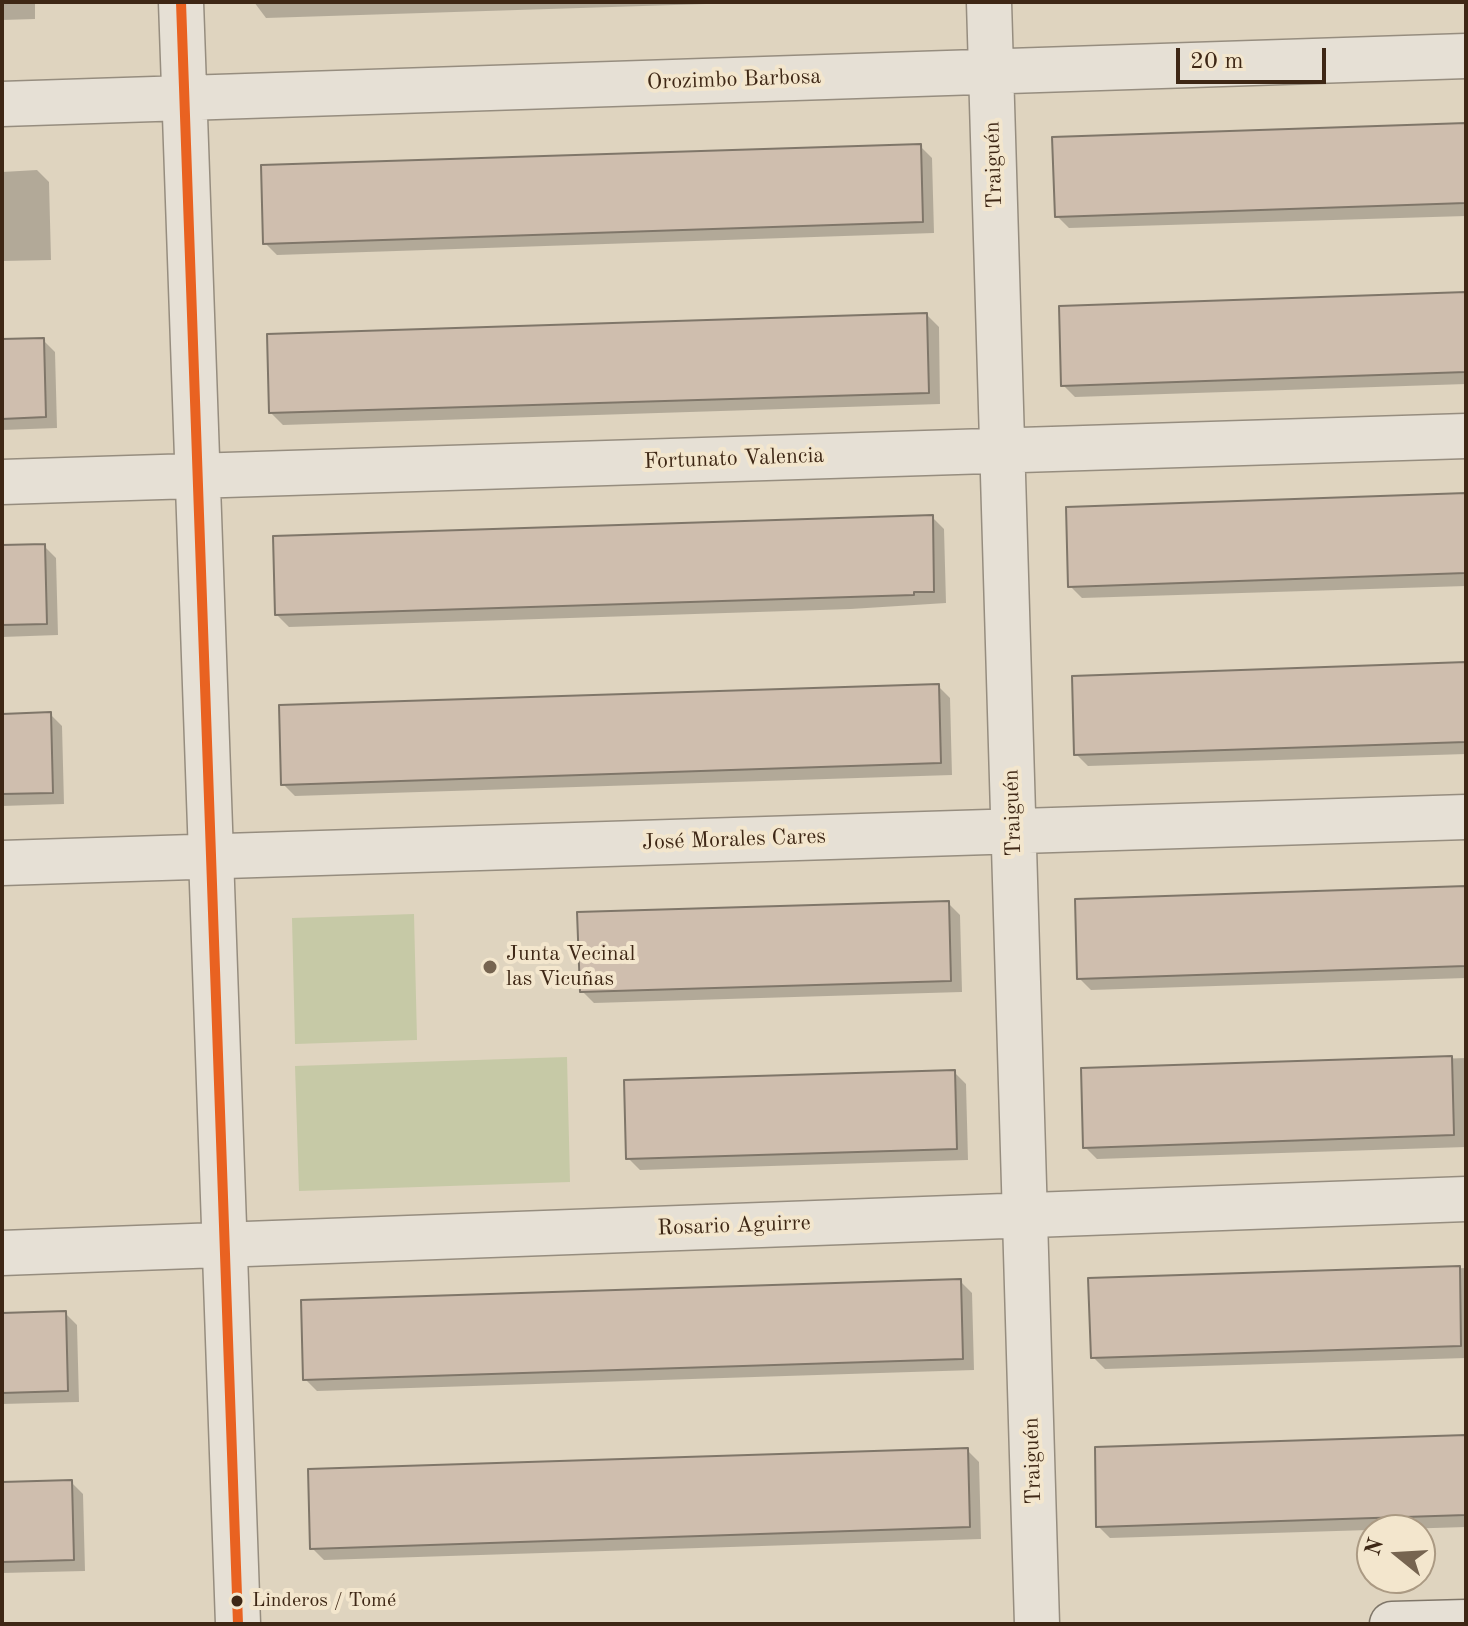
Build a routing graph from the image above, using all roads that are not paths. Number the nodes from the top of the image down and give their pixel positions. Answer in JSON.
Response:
{"nodes":[{"id":1,"x":181,"y":2,"type":"edge"},
{"id":2,"x":989,"y":2,"type":"edge"},
{"id":3,"x":1466,"y":56,"type":"edge"},
{"id":4,"x":992,"y":72,"type":"junction"},
{"id":5,"x":185,"y":98,"type":"junction"},
{"id":6,"x":2,"y":104,"type":"edge"},
{"id":7,"x":1466,"y":436,"type":"edge"},
{"id":8,"x":1003,"y":451,"type":"junction"},
{"id":9,"x":198,"y":476,"type":"junction"},
{"id":10,"x":2,"y":482,"type":"edge"},
{"id":11,"x":1466,"y":817,"type":"edge"},
{"id":12,"x":1014,"y":831,"type":"junction"},
{"id":13,"x":211,"y":856,"type":"junction"},
{"id":14,"x":2,"y":863,"type":"edge"},
{"id":15,"x":1466,"y":1199,"type":"edge"},
{"id":16,"x":1025,"y":1215,"type":"junction"},
{"id":17,"x":225,"y":1245,"type":"junction"},
{"id":18,"x":2,"y":1253,"type":"edge"},
{"id":19,"x":1466,"y":1622,"type":"edge"},
{"id":20,"x":238,"y":1624,"type":"edge"},
{"id":21,"x":1037,"y":1624,"type":"edge"},
{"id":22,"x":1392,"y":1624,"type":"edge"}],
"edges":[{"from":1,"to":5,"type":"street"},
{"from":2,"to":4,"type":"street","name":"Traiguén"},
{"from":3,"to":4,"type":"street","name":"Orozimbo Barbosa"},
{"from":4,"to":5,"type":"street","name":"Orozimbo Barbosa"},
{"from":4,"to":8,"type":"street","name":"Traiguén"},
{"from":5,"to":6,"type":"street","name":"Orozimbo Barbosa"},
{"from":5,"to":9,"type":"street"},
{"from":7,"to":8,"type":"street","name":"Fortunato Valencia"},
{"from":8,"to":9,"type":"street","name":"Fortunato Valencia"},
{"from":8,"to":12,"type":"street","name":"Traiguén"},
{"from":9,"to":10,"type":"street","name":"Fortunato Valencia"},
{"from":9,"to":13,"type":"street"},
{"from":11,"to":12,"type":"street","name":"José Morales Cares"},
{"from":12,"to":13,"type":"street","name":"José Morales Cares"},
{"from":12,"to":16,"type":"street","name":"Traiguén"},
{"from":13,"to":14,"type":"street","name":"José Morales Cares"},
{"from":13,"to":17,"type":"street"},
{"from":15,"to":16,"type":"street","name":"Rosario Aguirre"},
{"from":16,"to":17,"type":"street","name":"Rosario Aguirre"},
{"from":16,"to":21,"type":"street","name":"Traiguén"},
{"from":17,"to":18,"type":"street","name":"Rosario Aguirre"},
{"from":17,"to":20,"type":"street"},
{"from":19,"to":22,"type":"street"}]}
